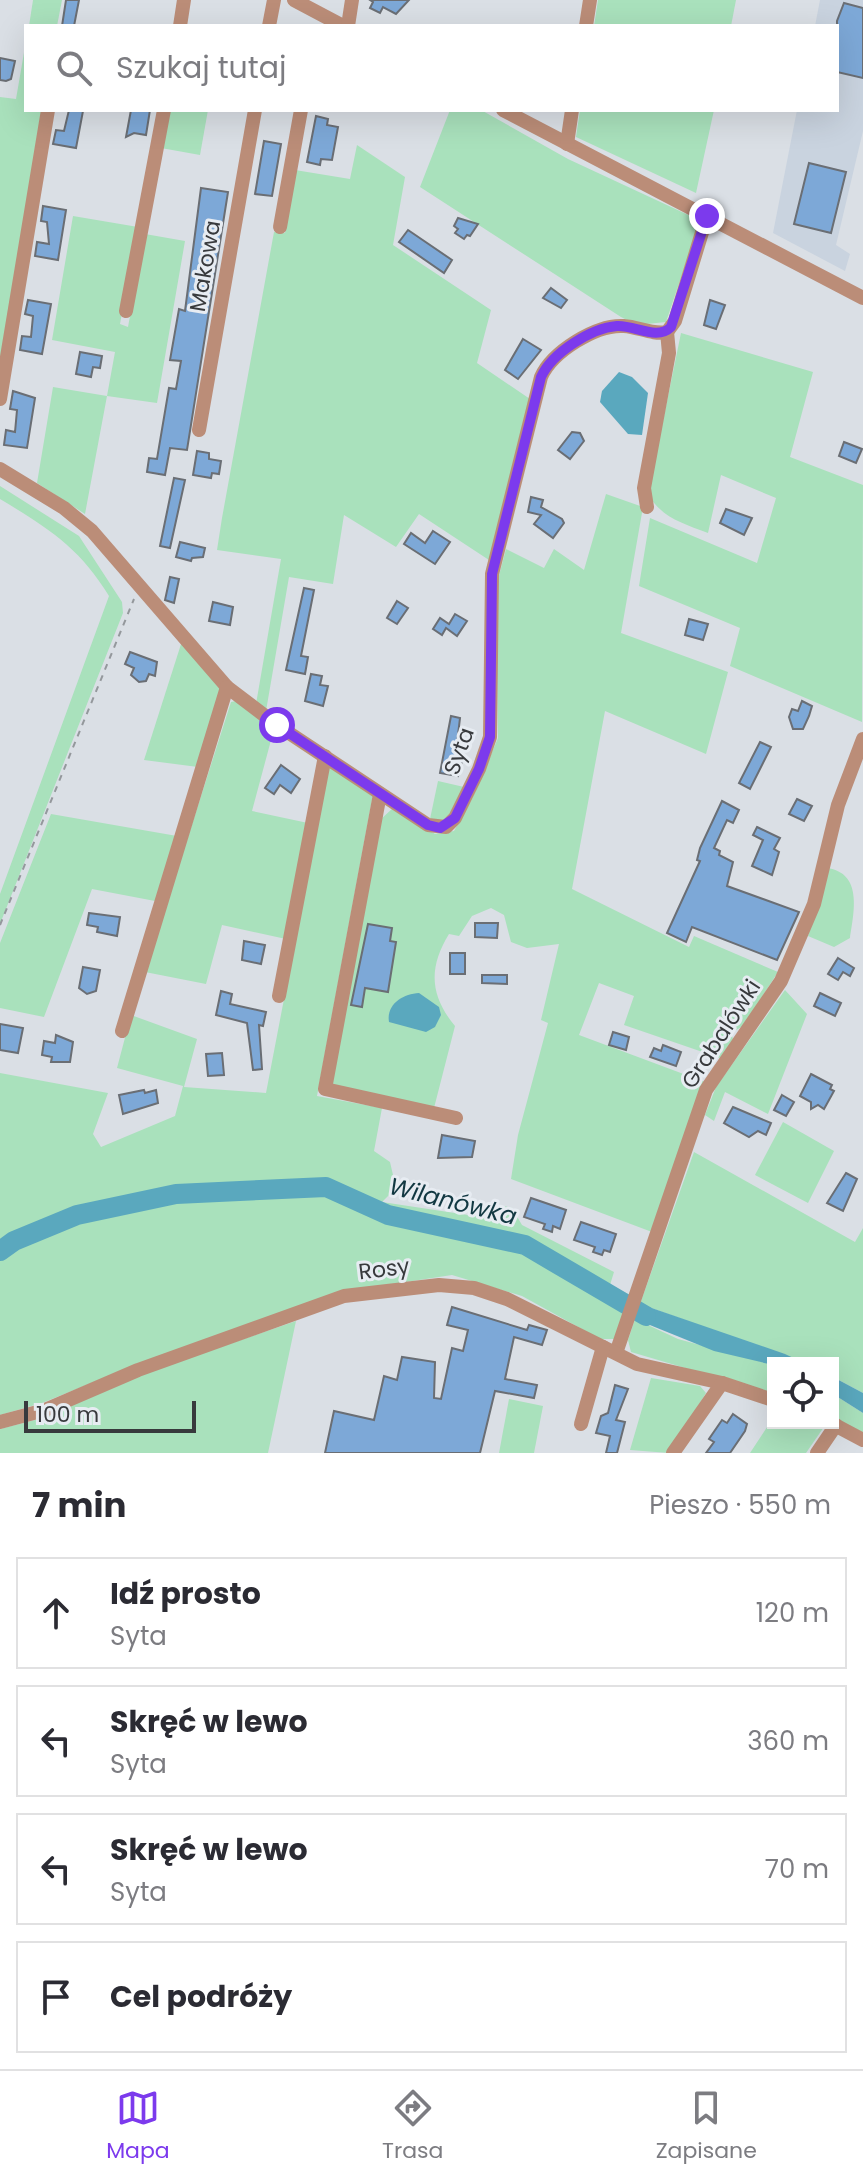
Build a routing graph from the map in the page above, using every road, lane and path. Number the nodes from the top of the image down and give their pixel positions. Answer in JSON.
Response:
{"nodes":[{"id":1,"x":184,"y":0,"type":"edge"},
{"id":2,"x":274,"y":0,"type":"edge"},
{"id":3,"x":294,"y":0,"type":"edge"},
{"id":4,"x":352,"y":0,"type":"edge"},
{"id":5,"x":590,"y":0,"type":"edge"},
{"id":6,"x":318,"y":20,"type":"edge"},
{"id":7,"x":180,"y":24,"type":"edge"},
{"id":8,"x":269,"y":24,"type":"edge"},
{"id":9,"x":346,"y":24,"type":"edge"},
{"id":10,"x":586,"y":24,"type":"edge"},
{"id":11,"x":48,"y":112,"type":"edge"},
{"id":12,"x":164,"y":112,"type":"edge"},
{"id":13,"x":255,"y":112,"type":"edge"},
{"id":14,"x":301,"y":112,"type":"edge"},
{"id":15,"x":507,"y":112,"type":"edge"},
{"id":16,"x":572,"y":112,"type":"edge"},
{"id":17,"x":567,"y":144,"type":"junction"},
{"id":18,"x":707,"y":216,"type":"junction"},
{"id":19,"x":280,"y":227,"type":"dead end"},
{"id":20,"x":863,"y":298,"type":"edge"},
{"id":21,"x":126,"y":311,"type":"dead end"},
{"id":22,"x":667,"y":332,"type":"junction"},
{"id":23,"x":0,"y":399,"type":"edge"},
{"id":24,"x":199,"y":430,"type":"dead end"},
{"id":25,"x":0,"y":469,"type":"edge"},
{"id":26,"x":647,"y":507,"type":"dead end"},
{"id":27,"x":140,"y":584,"type":"junction"},
{"id":28,"x":227,"y":687,"type":"junction"},
{"id":29,"x":863,"y":739,"type":"edge"},
{"id":30,"x":325,"y":756,"type":"junction"},
{"id":31,"x":380,"y":794,"type":"junction"},
{"id":32,"x":0,"y":925,"type":"edge"},
{"id":33,"x":279,"y":996,"type":"dead end"},
{"id":34,"x":122,"y":1031,"type":"dead end"},
{"id":35,"x":456,"y":1118,"type":"dead end"},
{"id":36,"x":609,"y":1350,"type":"junction"},
{"id":37,"x":722,"y":1383,"type":"junction"},
{"id":38,"x":767,"y":1398,"type":"edge"},
{"id":39,"x":0,"y":1422,"type":"edge"},
{"id":40,"x":581,"y":1424,"type":"dead end"},
{"id":41,"x":839,"y":1427,"type":"edge"},
{"id":42,"x":831,"y":1429,"type":"edge"},
{"id":43,"x":863,"y":1440,"type":"edge"},
{"id":44,"x":673,"y":1453,"type":"edge"},
{"id":45,"x":817,"y":1453,"type":"edge"}],
"edges":[{"from":1,"to":7,"type":"street"},
{"from":2,"to":8,"type":"street"},
{"from":3,"to":6,"type":"street"},
{"from":4,"to":9,"type":"street"},
{"from":5,"to":10,"type":"street"},
{"from":11,"to":23,"type":"street"},
{"from":12,"to":21,"type":"street"},
{"from":13,"to":24,"type":"street","name":"Makowa"},
{"from":14,"to":19,"type":"street"},
{"from":15,"to":17,"type":"street"},
{"from":16,"to":17,"type":"street"},
{"from":17,"to":18,"type":"street"},
{"from":18,"to":20,"type":"street"},
{"from":18,"to":22,"type":"street"},
{"from":22,"to":26,"type":"street"},
{"from":22,"to":31,"type":"street","name":"Syta"},
{"from":25,"to":27,"type":"street","name":"Syta"},
{"from":27,"to":28,"type":"street","name":"Syta"},
{"from":27,"to":32,"type":"path"},
{"from":28,"to":30,"type":"street","name":"Syta"},
{"from":28,"to":34,"type":"street"},
{"from":29,"to":36,"type":"street","name":"Grabalówki"},
{"from":30,"to":31,"type":"street","name":"Syta"},
{"from":30,"to":33,"type":"street"},
{"from":31,"to":35,"type":"street"},
{"from":36,"to":37,"type":"street","name":"Rosy"},
{"from":36,"to":39,"type":"street","name":"Rosy"},
{"from":36,"to":40,"type":"street","name":"Grabalówki"},
{"from":37,"to":38,"type":"street","name":"Rosy"},
{"from":37,"to":44,"type":"street"},
{"from":41,"to":43,"type":"street"},
{"from":42,"to":45,"type":"street"}]}
